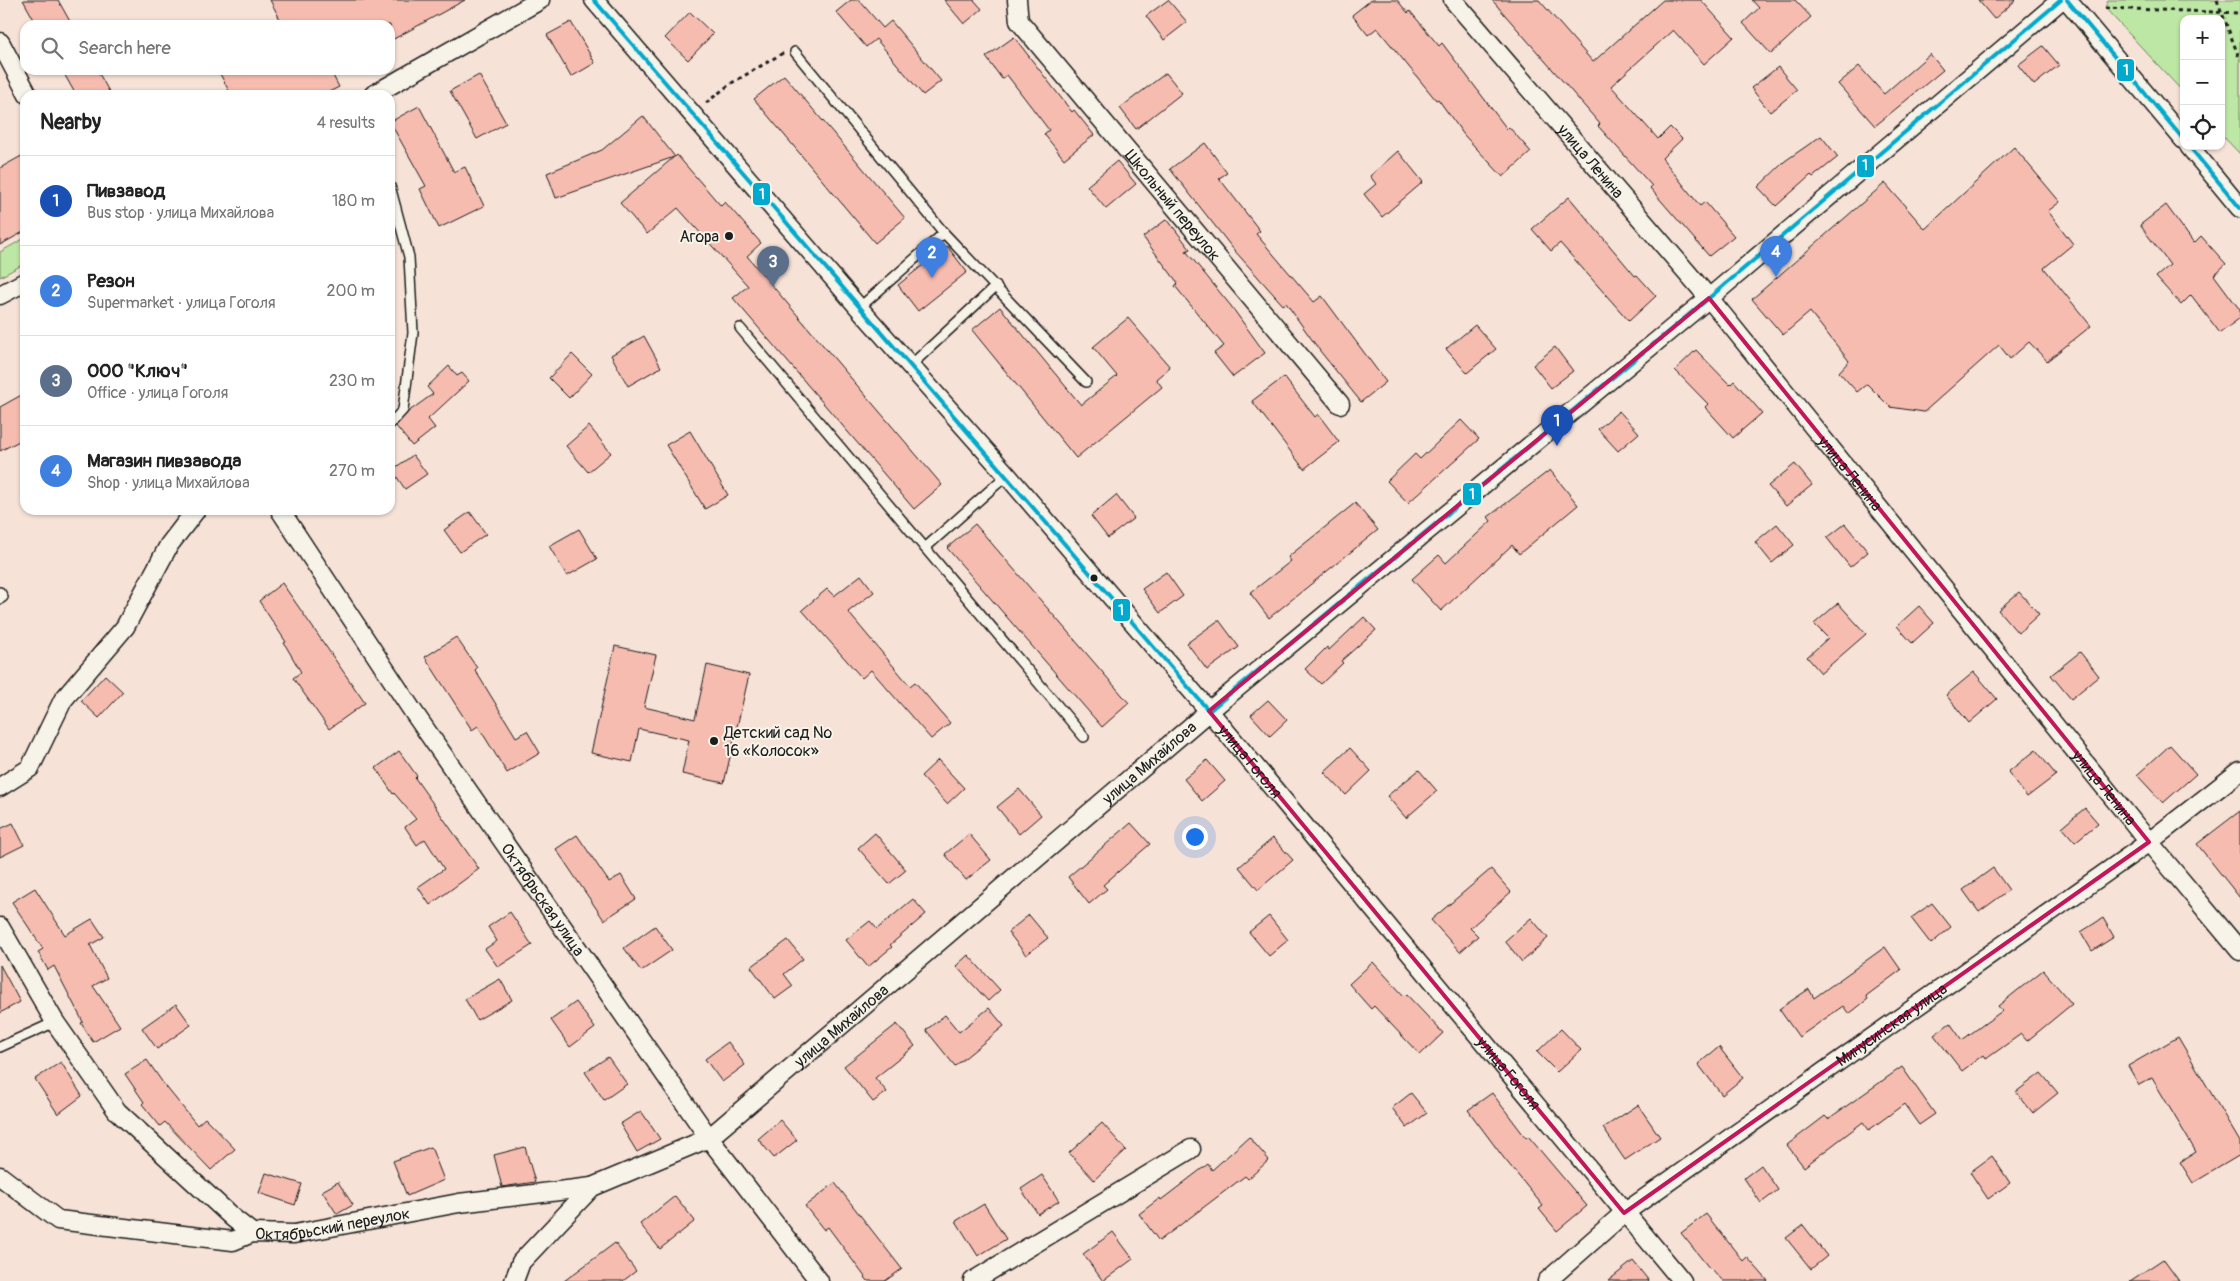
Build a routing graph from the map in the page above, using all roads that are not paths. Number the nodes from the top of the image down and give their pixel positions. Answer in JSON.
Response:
{"nodes":[{"id":1,"x":540,"y":0,"type":"edge"},
{"id":2,"x":594,"y":0,"type":"edge"},
{"id":3,"x":1017,"y":0,"type":"edge"},
{"id":4,"x":1453,"y":0,"type":"edge"},
{"id":5,"x":2060,"y":0,"type":"edge"},
{"id":6,"x":2067,"y":0,"type":"edge"},
{"id":7,"x":0,"y":42,"type":"edge"},
{"id":8,"x":795,"y":52,"type":"road end"},
{"id":9,"x":25,"y":90,"type":"edge"},
{"id":10,"x":382,"y":90,"type":"edge"},
{"id":11,"x":2180,"y":135,"type":"edge"},
{"id":12,"x":2192,"y":150,"type":"edge"},
{"id":13,"x":395,"y":205,"type":"edge"},
{"id":14,"x":2240,"y":208,"type":"edge"},
{"id":15,"x":944,"y":233,"type":"junction"},
{"id":16,"x":20,"y":285,"type":"edge"},
{"id":17,"x":996,"y":286,"type":"junction"},
{"id":18,"x":0,"y":295,"type":"edge"},
{"id":19,"x":1709,"y":298,"type":"junction"},
{"id":20,"x":859,"y":308,"type":"junction"},
{"id":21,"x":740,"y":328,"type":"dead end"},
{"id":22,"x":910,"y":366,"type":"junction"},
{"id":23,"x":1086,"y":382,"type":"dead end"},
{"id":24,"x":1340,"y":404,"type":"dead end"},
{"id":25,"x":395,"y":419,"type":"edge"},
{"id":26,"x":1007,"y":475,"type":"junction"},
{"id":27,"x":192,"y":515,"type":"edge"},
{"id":28,"x":286,"y":515,"type":"edge"},
{"id":29,"x":925,"y":548,"type":"junction"},
{"id":30,"x":0,"y":592,"type":"edge"},
{"id":31,"x":0,"y":599,"type":"edge"},
{"id":32,"x":1209,"y":711,"type":"junction"},
{"id":33,"x":1084,"y":737,"type":"dead end"},
{"id":34,"x":2240,"y":771,"type":"edge"},
{"id":35,"x":0,"y":787,"type":"edge"},
{"id":36,"x":2149,"y":842,"type":"junction"},
{"id":37,"x":0,"y":927,"type":"edge"},
{"id":38,"x":2240,"y":951,"type":"edge"},
{"id":39,"x":55,"y":1022,"type":"junction"},
{"id":40,"x":0,"y":1047,"type":"edge"},
{"id":41,"x":709,"y":1138,"type":"junction"},
{"id":42,"x":1191,"y":1148,"type":"dead end"},
{"id":43,"x":0,"y":1176,"type":"edge"},
{"id":44,"x":592,"y":1188,"type":"junction"},
{"id":45,"x":1624,"y":1213,"type":"junction"},
{"id":46,"x":252,"y":1233,"type":"junction"},
{"id":47,"x":514,"y":1281,"type":"edge"},
{"id":48,"x":819,"y":1281,"type":"edge"},
{"id":49,"x":973,"y":1281,"type":"edge"},
{"id":50,"x":1547,"y":1281,"type":"edge"},
{"id":51,"x":1682,"y":1281,"type":"edge"}],
"edges":[{"from":1,"to":10,"type":"street"},
{"from":2,"to":20,"type":"street","name":"улица Гоголя"},
{"from":3,"to":24,"type":"street","name":"Школьный переулок"},
{"from":4,"to":19,"type":"street","name":"улица Ленина"},
{"from":5,"to":19,"type":"street","name":"улица Михайлова"},
{"from":6,"to":11,"type":"street"},
{"from":7,"to":9,"type":"street"},
{"from":8,"to":15,"type":"lane"},
{"from":12,"to":14,"type":"street"},
{"from":13,"to":25,"type":"lane"},
{"from":15,"to":17,"type":"lane"},
{"from":15,"to":20,"type":"lane"},
{"from":16,"to":18,"type":"street"},
{"from":17,"to":22,"type":"lane"},
{"from":17,"to":23,"type":"lane"},
{"from":19,"to":32,"type":"street","name":"улица Михайлова"},
{"from":19,"to":36,"type":"street","name":"улица Ленина"},
{"from":20,"to":22,"type":"street","name":"улица Гоголя"},
{"from":21,"to":29,"type":"lane"},
{"from":22,"to":26,"type":"street","name":"улица Гоголя"},
{"from":26,"to":29,"type":"lane"},
{"from":26,"to":32,"type":"street","name":"улица Гоголя"},
{"from":27,"to":35,"type":"street"},
{"from":28,"to":41,"type":"street","name":"Октябрьская улица"},
{"from":29,"to":33,"type":"lane"},
{"from":30,"to":31,"type":"lane"},
{"from":32,"to":41,"type":"street","name":"улица Михайлова"},
{"from":32,"to":45,"type":"street","name":"улица Гоголя"},
{"from":34,"to":36,"type":"street","name":"Минусинская улица"},
{"from":36,"to":38,"type":"street","name":"улица Ленина"},
{"from":36,"to":45,"type":"street","name":"Минусинская улица"},
{"from":37,"to":39,"type":"street"},
{"from":39,"to":40,"type":"lane"},
{"from":39,"to":46,"type":"street"},
{"from":41,"to":44,"type":"street","name":"улица Михайлова"},
{"from":41,"to":48,"type":"street","name":"Октябрьская улица"},
{"from":42,"to":49,"type":"street"},
{"from":43,"to":46,"type":"street","name":"Октябрьский переулок"},
{"from":44,"to":46,"type":"street","name":"Октябрьский переулок"},
{"from":44,"to":47,"type":"street","name":"улица Михайлова"},
{"from":45,"to":50,"type":"street","name":"Минусинская улица"},
{"from":45,"to":51,"type":"street","name":"улица Гоголя"}]}
